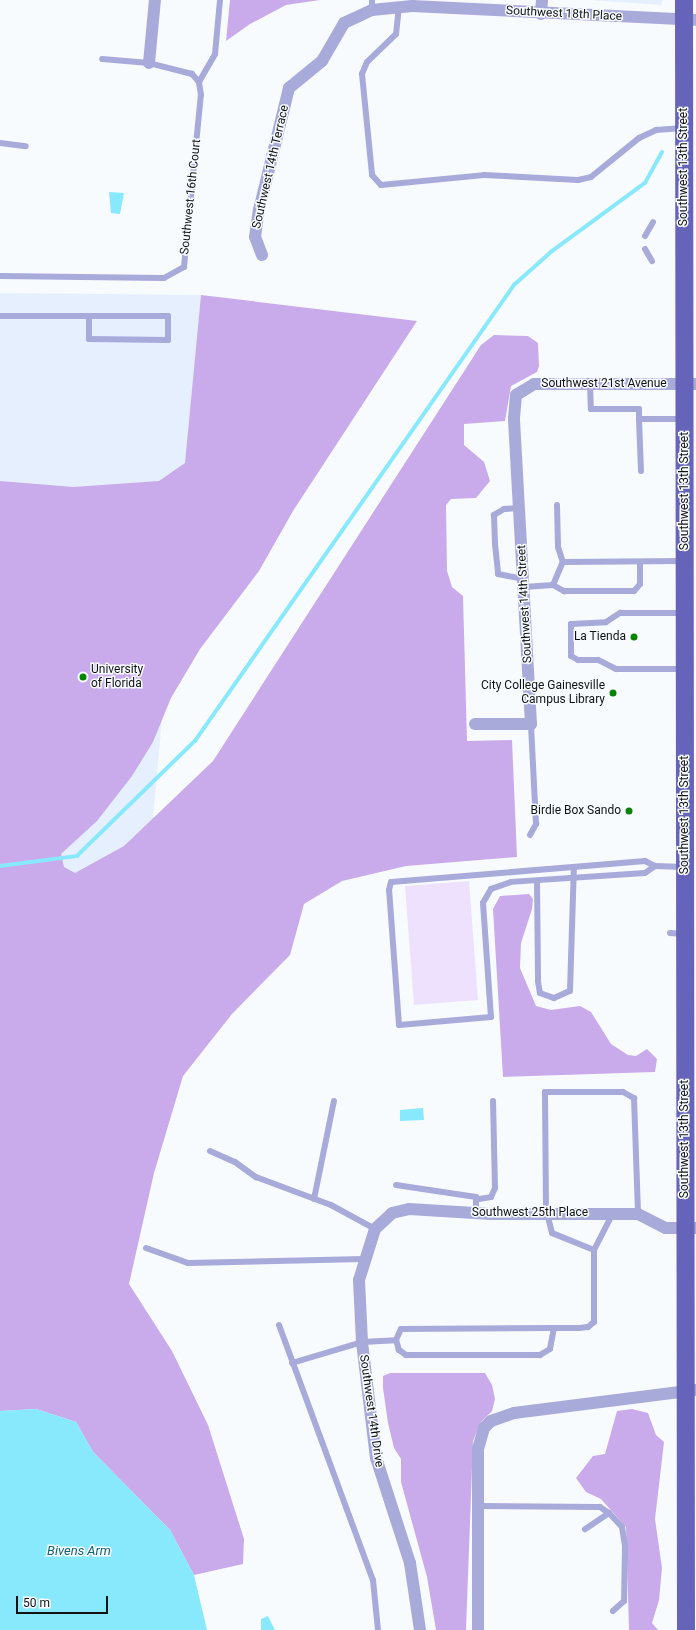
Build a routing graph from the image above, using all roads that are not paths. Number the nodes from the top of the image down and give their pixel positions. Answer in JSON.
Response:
{"nodes":[{"id":1,"x":155,"y":0,"type":"edge"},
{"id":2,"x":220,"y":0,"type":"edge"},
{"id":3,"x":542,"y":0,"type":"edge"},
{"id":4,"x":684,"y":0,"type":"edge"},
{"id":5,"x":438,"y":3,"type":"edge"},
{"id":6,"x":372,"y":5,"type":"edge"},
{"id":7,"x":399,"y":6,"type":"junction"},
{"id":8,"x":541,"y":14,"type":"junction"},
{"id":9,"x":689,"y":25,"type":"edge"},
{"id":10,"x":102,"y":59,"type":"dead end"},
{"id":11,"x":150,"y":63,"type":"junction"},
{"id":12,"x":199,"y":82,"type":"junction"},
{"id":13,"x":297,"y":82,"type":"joint"},
{"id":14,"x":684,"y":128,"type":"junction"},
{"id":15,"x":0,"y":143,"type":"edge"},
{"id":16,"x":26,"y":146,"type":"dead end"},
{"id":17,"x":653,"y":222,"type":"dead end"},
{"id":18,"x":646,"y":236,"type":"dead end"},
{"id":19,"x":645,"y":249,"type":"dead end"},
{"id":20,"x":262,"y":255,"type":"dead end"},
{"id":21,"x":652,"y":261,"type":"dead end"},
{"id":22,"x":0,"y":276,"type":"edge"},
{"id":23,"x":0,"y":316,"type":"edge"},
{"id":24,"x":89,"y":316,"type":"junction"},
{"id":25,"x":590,"y":384,"type":"junction"},
{"id":26,"x":690,"y":384,"type":"edge"},
{"id":27,"x":516,"y":395,"type":"joint"},
{"id":28,"x":639,"y":419,"type":"junction"},
{"id":29,"x":685,"y":419,"type":"junction"},
{"id":30,"x":641,"y":471,"type":"dead end"},
{"id":31,"x":557,"y":505,"type":"dead end"},
{"id":32,"x":519,"y":508,"type":"junction"},
{"id":33,"x":685,"y":561,"type":"junction"},
{"id":34,"x":563,"y":562,"type":"junction"},
{"id":35,"x":640,"y":562,"type":"junction"},
{"id":36,"x":524,"y":583,"type":"junction"},
{"id":37,"x":553,"y":585,"type":"junction"},
{"id":38,"x":685,"y":613,"type":"junction"},
{"id":39,"x":690,"y":636,"type":"edge"},
{"id":40,"x":685,"y":669,"type":"junction"},
{"id":41,"x":696,"y":691,"type":"edge"},
{"id":42,"x":475,"y":724,"type":"dead end"},
{"id":43,"x":531,"y":724,"type":"junction"},
{"id":44,"x":530,"y":835,"type":"dead end"},
{"id":45,"x":656,"y":866,"type":"junction"},
{"id":46,"x":574,"y":867,"type":"junction"},
{"id":47,"x":685,"y":867,"type":"junction"},
{"id":48,"x":574,"y":878,"type":"junction"},
{"id":49,"x":537,"y":881,"type":"junction"},
{"id":50,"x":684,"y":934,"type":"edge"},
{"id":51,"x":334,"y":1101,"type":"dead end"},
{"id":52,"x":493,"y":1101,"type":"dead end"},
{"id":53,"x":210,"y":1151,"type":"dead end"},
{"id":54,"x":396,"y":1185,"type":"dead end"},
{"id":55,"x":314,"y":1199,"type":"junction"},
{"id":56,"x":479,"y":1199,"type":"junction"},
{"id":57,"x":614,"y":1213,"type":"junction"},
{"id":58,"x":476,"y":1214,"type":"junction"},
{"id":59,"x":548,"y":1214,"type":"junction"},
{"id":60,"x":638,"y":1214,"type":"junction"},
{"id":61,"x":691,"y":1228,"type":"edge"},
{"id":62,"x":373,"y":1232,"type":"junction"},
{"id":63,"x":146,"y":1248,"type":"dead end"},
{"id":64,"x":594,"y":1250,"type":"junction"},
{"id":65,"x":364,"y":1259,"type":"junction"},
{"id":66,"x":279,"y":1325,"type":"dead end"},
{"id":67,"x":554,"y":1328,"type":"junction"},
{"id":68,"x":396,"y":1340,"type":"junction"},
{"id":69,"x":362,"y":1342,"type":"junction"},
{"id":70,"x":292,"y":1363,"type":"junction"},
{"id":71,"x":691,"y":1391,"type":"edge"},
{"id":72,"x":479,"y":1506,"type":"junction"},
{"id":73,"x":609,"y":1513,"type":"junction"},
{"id":74,"x":585,"y":1529,"type":"dead end"},
{"id":75,"x":613,"y":1611,"type":"dead end"},
{"id":76,"x":378,"y":1630,"type":"edge"},
{"id":77,"x":420,"y":1630,"type":"edge"},
{"id":78,"x":478,"y":1630,"type":"edge"},
{"id":79,"x":686,"y":1630,"type":"edge"}],
"edges":[{"from":1,"to":11,"type":"street"},
{"from":2,"to":12,"type":"lane"},
{"from":3,"to":8,"type":"street"},
{"from":4,"to":9,"type":"main road","name":"Southwest 13th Street"},
{"from":5,"to":7,"type":"street","name":"Southwest 18th Place"},
{"from":5,"to":8,"type":"street","name":"Southwest 18th Place"},
{"from":6,"to":7,"type":"street","name":"Southwest 18th Place"},
{"from":6,"to":13,"type":"street","name":"Southwest 18th Place"},
{"from":7,"to":14,"type":"lane"},
{"from":8,"to":9,"type":"street","name":"Southwest 18th Place"},
{"from":9,"to":14,"type":"main road","name":"Southwest 13th Street"},
{"from":10,"to":11,"type":"lane"},
{"from":11,"to":12,"type":"lane"},
{"from":12,"to":22,"type":"lane","name":"Southwest 16th Court"},
{"from":13,"to":20,"type":"street","name":"Southwest 14th Terrace"},
{"from":14,"to":26,"type":"main road","name":"Southwest 13th Street"},
{"from":15,"to":16,"type":"lane"},
{"from":17,"to":18,"type":"lane"},
{"from":19,"to":21,"type":"lane"},
{"from":23,"to":24,"type":"lane"},
{"from":24,"to":24,"type":"lane"},
{"from":25,"to":26,"type":"street","name":"Southwest 21st Avenue"},
{"from":25,"to":27,"type":"street","name":"Southwest 21st Avenue"},
{"from":25,"to":28,"type":"lane"},
{"from":26,"to":29,"type":"main road","name":"Southwest 13th Street"},
{"from":27,"to":32,"type":"street","name":"Southwest 14th Street"},
{"from":28,"to":29,"type":"lane"},
{"from":28,"to":30,"type":"lane"},
{"from":29,"to":33,"type":"main road","name":"Southwest 13th Street"},
{"from":31,"to":34,"type":"lane"},
{"from":32,"to":36,"type":"street","name":"Southwest 14th Street"},
{"from":32,"to":36,"type":"lane"},
{"from":33,"to":35,"type":"lane"},
{"from":33,"to":38,"type":"main road","name":"Southwest 13th Street"},
{"from":34,"to":35,"type":"lane"},
{"from":34,"to":37,"type":"lane"},
{"from":35,"to":37,"type":"lane"},
{"from":36,"to":37,"type":"lane"},
{"from":36,"to":43,"type":"street","name":"Southwest 14th Street"},
{"from":38,"to":39,"type":"main road","name":"Southwest 13th Street"},
{"from":38,"to":40,"type":"lane"},
{"from":39,"to":40,"type":"main road","name":"Southwest 13th Street"},
{"from":40,"to":41,"type":"main road"},
{"from":40,"to":47,"type":"main road","name":"Southwest 13th Street"},
{"from":42,"to":43,"type":"street"},
{"from":43,"to":44,"type":"lane","name":"Southwest 14th Street"},
{"from":45,"to":46,"type":"lane"},
{"from":45,"to":47,"type":"lane"},
{"from":45,"to":48,"type":"lane"},
{"from":46,"to":48,"type":"lane"},
{"from":46,"to":49,"type":"lane"},
{"from":47,"to":50,"type":"main road","name":"Southwest 13th Street"},
{"from":48,"to":49,"type":"lane"},
{"from":48,"to":49,"type":"lane"},
{"from":50,"to":61,"type":"main road","name":"Southwest 13th Street"},
{"from":51,"to":55,"type":"lane"},
{"from":52,"to":56,"type":"lane"},
{"from":53,"to":55,"type":"lane"},
{"from":54,"to":56,"type":"lane"},
{"from":55,"to":62,"type":"lane"},
{"from":56,"to":58,"type":"lane"},
{"from":57,"to":59,"type":"street","name":"Southwest 25th Place"},
{"from":57,"to":60,"type":"street","name":"Southwest 25th Place"},
{"from":57,"to":64,"type":"lane"},
{"from":58,"to":59,"type":"street","name":"Southwest 25th Place"},
{"from":58,"to":62,"type":"street","name":"Southwest 25th Place"},
{"from":59,"to":60,"type":"lane"},
{"from":59,"to":64,"type":"lane"},
{"from":60,"to":61,"type":"street","name":"Southwest 25th Place"},
{"from":61,"to":71,"type":"main road","name":"Southwest 13th Street"},
{"from":62,"to":65,"type":"street","name":"Southwest 14th Drive"},
{"from":63,"to":65,"type":"lane"},
{"from":64,"to":67,"type":"lane"},
{"from":65,"to":69,"type":"street","name":"Southwest 14th Drive"},
{"from":66,"to":70,"type":"lane"},
{"from":67,"to":68,"type":"lane"},
{"from":67,"to":68,"type":"lane"},
{"from":68,"to":69,"type":"lane"},
{"from":69,"to":70,"type":"lane"},
{"from":69,"to":77,"type":"street","name":"Southwest 14th Drive"},
{"from":70,"to":76,"type":"lane"},
{"from":71,"to":72,"type":"street"},
{"from":71,"to":79,"type":"main road","name":"Southwest 13th Street"},
{"from":72,"to":73,"type":"lane"},
{"from":72,"to":78,"type":"street"},
{"from":73,"to":74,"type":"lane"},
{"from":73,"to":75,"type":"lane"}]}
